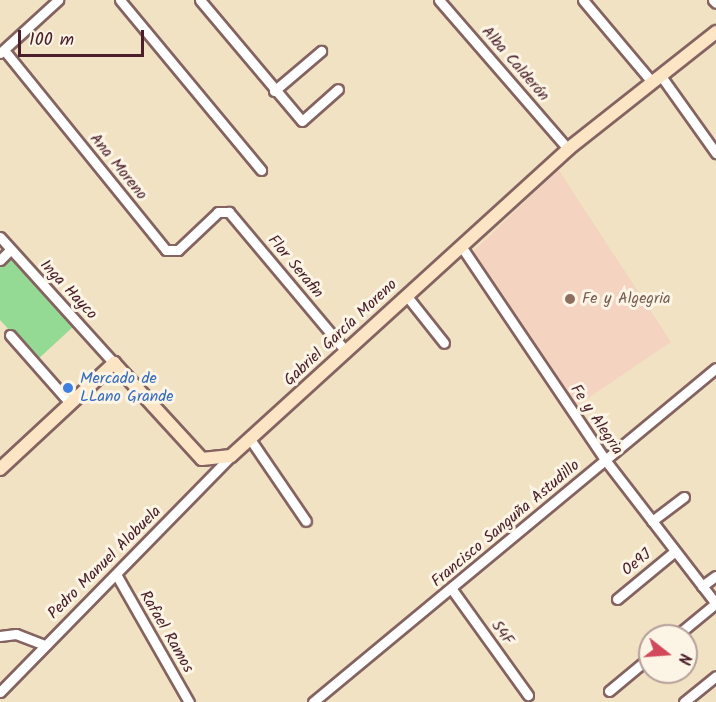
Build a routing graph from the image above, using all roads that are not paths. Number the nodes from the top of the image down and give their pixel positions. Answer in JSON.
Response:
{"nodes":[{"id":1,"x":58,"y":0,"type":"edge"},
{"id":2,"x":120,"y":0,"type":"edge"},
{"id":3,"x":200,"y":0,"type":"edge"},
{"id":4,"x":439,"y":0,"type":"edge"},
{"id":5,"x":583,"y":0,"type":"edge"},
{"id":6,"x":716,"y":32,"type":"edge"},
{"id":7,"x":2,"y":51,"type":"edge"},
{"id":8,"x":321,"y":51,"type":"dead end"},
{"id":9,"x":657,"y":79,"type":"junction"},
{"id":10,"x":338,"y":89,"type":"dead end"},
{"id":11,"x":274,"y":91,"type":"junction"},
{"id":12,"x":568,"y":149,"type":"junction"},
{"id":13,"x":716,"y":153,"type":"edge"},
{"id":14,"x":261,"y":170,"type":"dead end"},
{"id":15,"x":218,"y":212,"type":"joint"},
{"id":16,"x":0,"y":237,"type":"edge"},
{"id":17,"x":461,"y":246,"type":"junction"},
{"id":18,"x":10,"y":250,"type":"junction"},
{"id":19,"x":0,"y":260,"type":"edge"},
{"id":20,"x":406,"y":295,"type":"junction"},
{"id":21,"x":10,"y":335,"type":"dead end"},
{"id":22,"x":444,"y":343,"type":"dead end"},
{"id":23,"x":345,"y":350,"type":"junction"},
{"id":24,"x":114,"y":363,"type":"junction"},
{"id":25,"x":716,"y":368,"type":"edge"},
{"id":26,"x":69,"y":402,"type":"junction"},
{"id":27,"x":250,"y":439,"type":"junction"},
{"id":28,"x":231,"y":456,"type":"junction"},
{"id":29,"x":606,"y":461,"type":"junction"},
{"id":30,"x":1,"y":467,"type":"edge"},
{"id":31,"x":684,"y":497,"type":"dead end"},
{"id":32,"x":306,"y":521,"type":"dead end"},
{"id":33,"x":652,"y":521,"type":"junction"},
{"id":34,"x":675,"y":551,"type":"junction"},
{"id":35,"x":117,"y":576,"type":"junction"},
{"id":36,"x":716,"y":576,"type":"edge"},
{"id":37,"x":702,"y":586,"type":"junction"},
{"id":38,"x":451,"y":588,"type":"junction"},
{"id":39,"x":617,"y":599,"type":"dead end"},
{"id":40,"x":716,"y":603,"type":"edge"},
{"id":41,"x":691,"y":624,"type":"edge"},
{"id":42,"x":0,"y":636,"type":"edge"},
{"id":43,"x":45,"y":645,"type":"junction"},
{"id":44,"x":638,"y":667,"type":"edge"},
{"id":45,"x":716,"y":676,"type":"edge"},
{"id":46,"x":0,"y":691,"type":"edge"},
{"id":47,"x":609,"y":691,"type":"dead end"},
{"id":48,"x":528,"y":695,"type":"dead end"},
{"id":49,"x":189,"y":702,"type":"edge"},
{"id":50,"x":313,"y":702,"type":"edge"},
{"id":51,"x":684,"y":702,"type":"edge"}],
"edges":[{"from":1,"to":7,"type":"street"},
{"from":2,"to":14,"type":"street"},
{"from":3,"to":11,"type":"street"},
{"from":4,"to":12,"type":"street","name":"Alba Calderón"},
{"from":5,"to":9,"type":"street"},
{"from":6,"to":9,"type":"street","name":"Gabriel García Moreno"},
{"from":7,"to":15,"type":"street","name":"Ana Moreno"},
{"from":8,"to":11,"type":"street"},
{"from":9,"to":12,"type":"street","name":"Gabriel García Moreno"},
{"from":9,"to":13,"type":"street"},
{"from":10,"to":11,"type":"street"},
{"from":12,"to":17,"type":"street","name":"Gabriel García Moreno"},
{"from":15,"to":23,"type":"street","name":"Flor Serafin"},
{"from":16,"to":18,"type":"street","name":"Inga Hayco"},
{"from":17,"to":20,"type":"street","name":"Gabriel García Moreno"},
{"from":17,"to":29,"type":"street","name":"Fe y Alegria"},
{"from":18,"to":19,"type":"street"},
{"from":18,"to":24,"type":"street","name":"Inga Hayco"},
{"from":20,"to":22,"type":"street"},
{"from":20,"to":23,"type":"street","name":"Gabriel García Moreno"},
{"from":21,"to":26,"type":"street"},
{"from":23,"to":27,"type":"street","name":"Gabriel García Moreno"},
{"from":24,"to":26,"type":"street"},
{"from":24,"to":28,"type":"street"},
{"from":25,"to":29,"type":"street","name":"Francisco Sanguña Astudillo"},
{"from":26,"to":30,"type":"street"},
{"from":27,"to":28,"type":"street","name":"Gabriel García Moreno"},
{"from":27,"to":32,"type":"street"},
{"from":28,"to":35,"type":"street","name":"Pedro Manuel Alobuela"},
{"from":29,"to":33,"type":"street","name":"Fe y Alegria"},
{"from":29,"to":38,"type":"street","name":"Francisco Sanguña Astudillo"},
{"from":31,"to":33,"type":"street"},
{"from":33,"to":34,"type":"street","name":"Fe y Alegria"},
{"from":34,"to":37,"type":"street","name":"Fe y Alegria"},
{"from":34,"to":39,"type":"street","name":"Oe9J"},
{"from":35,"to":43,"type":"street","name":"Pedro Manuel Alobuela"},
{"from":35,"to":49,"type":"street","name":"Rafael Ramos"},
{"from":36,"to":37,"type":"street"},
{"from":37,"to":40,"type":"street","name":"Fe y Alegria"},
{"from":38,"to":48,"type":"street","name":"S4F"},
{"from":38,"to":50,"type":"street","name":"Francisco Sanguña Astudillo"},
{"from":40,"to":41,"type":"street"},
{"from":42,"to":43,"type":"street"},
{"from":43,"to":46,"type":"street","name":"Pedro Manuel Alobuela"},
{"from":44,"to":47,"type":"street"},
{"from":45,"to":51,"type":"street"}]}
